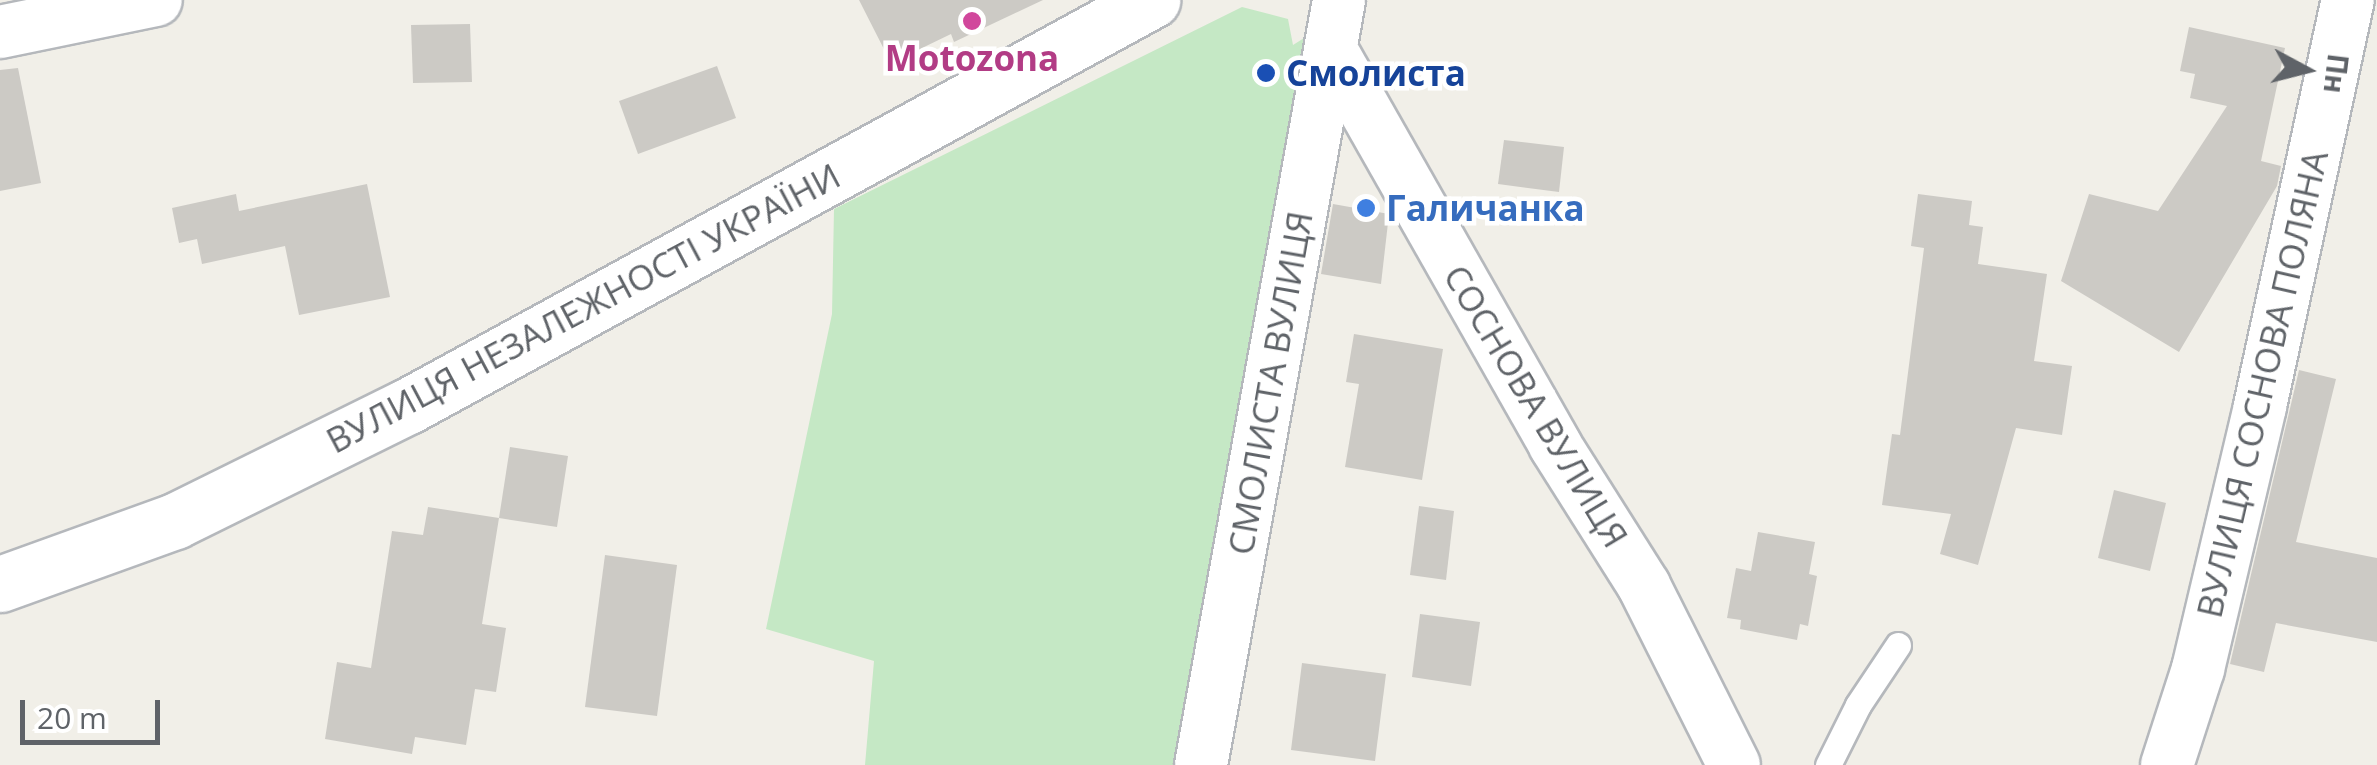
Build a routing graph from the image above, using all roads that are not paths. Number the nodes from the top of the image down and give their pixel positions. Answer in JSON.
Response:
{"nodes":[{"id":1,"x":156,"y":0,"type":"edge"},
{"id":2,"x":1152,"y":0,"type":"edge"},
{"id":3,"x":2348,"y":0,"type":"edge"},
{"id":4,"x":1335,"y":25,"type":"edge"},
{"id":5,"x":0,"y":32,"type":"edge"},
{"id":6,"x":0,"y":584,"type":"edge"},
{"id":7,"x":1898,"y":645,"type":"dead end"},
{"id":8,"x":1201,"y":765,"type":"edge"},
{"id":9,"x":1734,"y":765,"type":"edge"},
{"id":10,"x":1828,"y":765,"type":"edge"},
{"id":11,"x":2168,"y":765,"type":"edge"}],
"edges":[{"from":1,"to":5,"type":"street"},
{"from":2,"to":6,"type":"main road","name":"ВУЛИЦЯ НЕЗАЛЕЖНОСТІ УКРАЇНИ"},
{"from":3,"to":11,"type":"street","name":"ВУЛИЦЯ СОСНОВА ПОЛЯНА"},
{"from":4,"to":8,"type":"street","name":"СМОЛИСТА ВУЛИЦЯ"},
{"from":4,"to":9,"type":"street","name":"СОСНОВА ВУЛИЦЯ"},
{"from":7,"to":10,"type":"lane"}]}
